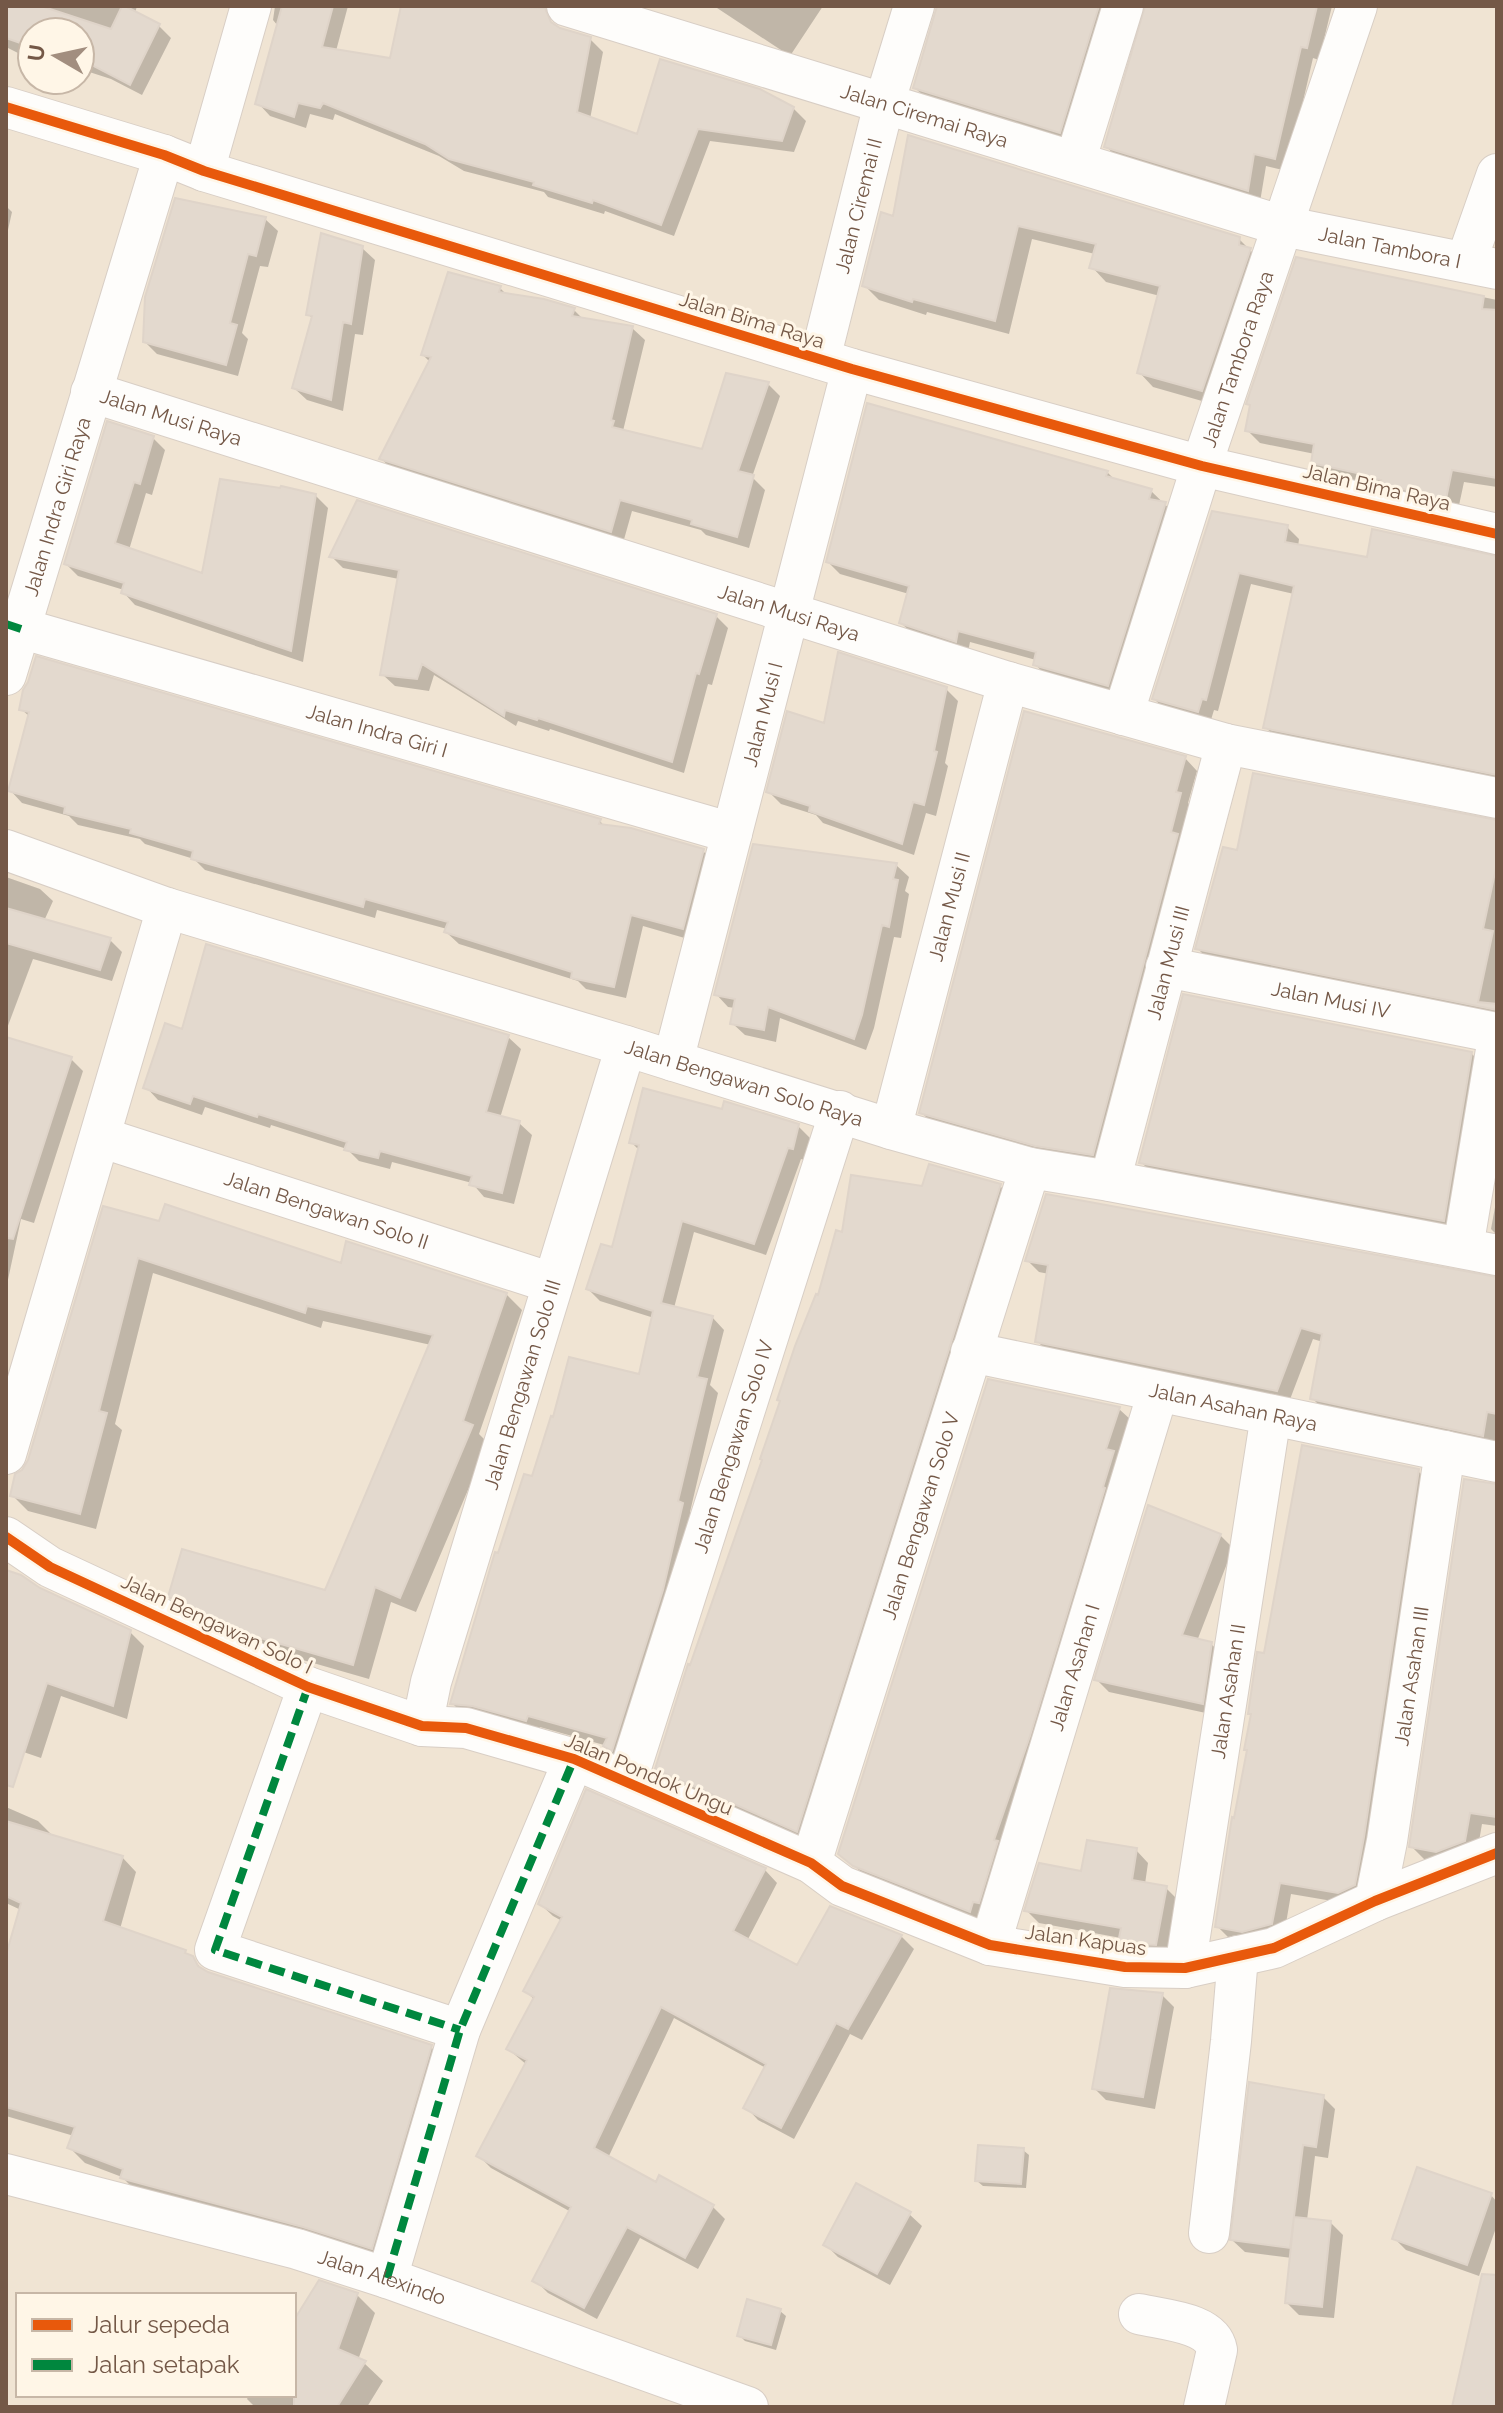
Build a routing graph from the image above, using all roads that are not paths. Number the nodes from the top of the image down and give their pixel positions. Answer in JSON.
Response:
{"nodes":[{"id":1,"x":251,"y":6,"type":"edge"},
{"id":2,"x":567,"y":6,"type":"edge"},
{"id":3,"x":914,"y":6,"type":"edge"},
{"id":4,"x":1123,"y":6,"type":"edge"},
{"id":5,"x":1357,"y":6,"type":"edge"},
{"id":6,"x":884,"y":104,"type":"junction"},
{"id":7,"x":6,"y":107,"type":"edge"},
{"id":8,"x":164,"y":155,"type":"junction"},
{"id":9,"x":1075,"y":162,"type":"junction"},
{"id":10,"x":204,"y":171,"type":"junction"},
{"id":11,"x":1497,"y":174,"type":"edge"},
{"id":12,"x":1283,"y":226,"type":"junction"},
{"id":13,"x":1481,"y":266,"type":"edge"},
{"id":14,"x":836,"y":364,"type":"junction"},
{"id":15,"x":91,"y":392,"type":"junction"},
{"id":16,"x":1202,"y":466,"type":"junction"},
{"id":17,"x":1497,"y":534,"type":"edge"},
{"id":18,"x":790,"y":613,"type":"junction"},
{"id":19,"x":13,"y":627,"type":"edge"},
{"id":20,"x":6,"y":675,"type":"edge"},
{"id":21,"x":1008,"y":682,"type":"junction"},
{"id":22,"x":1123,"y":715,"type":"junction"},
{"id":23,"x":1226,"y":744,"type":"junction"},
{"id":24,"x":1497,"y":798,"type":"edge"},
{"id":25,"x":732,"y":833,"type":"junction"},
{"id":26,"x":6,"y":850,"type":"edge"},
{"id":27,"x":167,"y":908,"type":"junction"},
{"id":28,"x":1166,"y":967,"type":"junction"},
{"id":29,"x":1497,"y":1033,"type":"edge"},
{"id":30,"x":1497,"y":1044,"type":"edge"},
{"id":31,"x":626,"y":1046,"type":"junction"},
{"id":32,"x":673,"y":1061,"type":"junction"},
{"id":33,"x":840,"y":1111,"type":"junction"},
{"id":34,"x":891,"y":1129,"type":"junction"},
{"id":35,"x":100,"y":1137,"type":"junction"},
{"id":36,"x":1030,"y":1168,"type":"junction"},
{"id":37,"x":1110,"y":1181,"type":"junction"},
{"id":38,"x":1480,"y":1251,"type":"edge"},
{"id":39,"x":552,"y":1283,"type":"junction"},
{"id":40,"x":971,"y":1352,"type":"junction"},
{"id":41,"x":1158,"y":1392,"type":"junction"},
{"id":42,"x":1271,"y":1415,"type":"junction"},
{"id":43,"x":1445,"y":1451,"type":"junction"},
{"id":44,"x":6,"y":1454,"type":"edge"},
{"id":45,"x":1497,"y":1462,"type":"edge"},
{"id":46,"x":6,"y":1537,"type":"edge"},
{"id":47,"x":308,"y":1687,"type":"junction"},
{"id":48,"x":422,"y":1726,"type":"junction"},
{"id":49,"x":574,"y":1759,"type":"junction"},
{"id":50,"x":627,"y":1780,"type":"junction"},
{"id":51,"x":1497,"y":1853,"type":"edge"},
{"id":52,"x":811,"y":1863,"type":"junction"},
{"id":53,"x":1375,"y":1901,"type":"junction"},
{"id":54,"x":990,"y":1945,"type":"junction"},
{"id":55,"x":1238,"y":1956,"type":"junction"},
{"id":56,"x":1185,"y":1968,"type":"junction"},
{"id":57,"x":460,"y":2030,"type":"junction"},
{"id":58,"x":6,"y":2174,"type":"edge"},
{"id":59,"x":1209,"y":2233,"type":"dead end"},
{"id":60,"x":387,"y":2278,"type":"junction"},
{"id":61,"x":1139,"y":2314,"type":"dead end"},
{"id":62,"x":748,"y":2407,"type":"edge"},
{"id":63,"x":1204,"y":2407,"type":"edge"}],
"edges":[{"from":1,"to":10,"type":"street"},
{"from":2,"to":6,"type":"street","name":"Jalan Ciremai Raya"},
{"from":3,"to":6,"type":"street","name":"Jalan Ciremai II"},
{"from":4,"to":9,"type":"street"},
{"from":5,"to":12,"type":"street","name":"Jalan Tambora Raya"},
{"from":6,"to":9,"type":"street","name":"Jalan Ciremai Raya"},
{"from":6,"to":14,"type":"street","name":"Jalan Ciremai II"},
{"from":7,"to":8,"type":"street","name":"Jalan Bima Raya"},
{"from":8,"to":10,"type":"street","name":"Jalan Bima Raya"},
{"from":8,"to":15,"type":"street","name":"Jalan Indra Giri Raya"},
{"from":9,"to":12,"type":"street","name":"Jalan Ciremai Raya"},
{"from":10,"to":14,"type":"street","name":"Jalan Bima Raya"},
{"from":11,"to":13,"type":"street"},
{"from":12,"to":13,"type":"street","name":"Jalan Tambora I"},
{"from":12,"to":16,"type":"street","name":"Jalan Tambora Raya"},
{"from":14,"to":16,"type":"street","name":"Jalan Bima Raya"},
{"from":14,"to":18,"type":"street","name":"Jalan Musi I"},
{"from":15,"to":18,"type":"street","name":"Jalan Musi Raya"},
{"from":15,"to":19,"type":"street","name":"Jalan Indra Giri Raya"},
{"from":16,"to":17,"type":"street","name":"Jalan Bima Raya"},
{"from":16,"to":22,"type":"street","name":"Jalan Tambora Raya"},
{"from":18,"to":21,"type":"street","name":"Jalan Musi Raya"},
{"from":18,"to":25,"type":"street","name":"Jalan Musi I"},
{"from":19,"to":20,"type":"street","name":"Jalan Indra Giri Raya"},
{"from":19,"to":25,"type":"street","name":"Jalan Indra Giri I"},
{"from":21,"to":22,"type":"street","name":"Jalan Musi Raya"},
{"from":21,"to":34,"type":"street","name":"Jalan Musi II"},
{"from":22,"to":23,"type":"street","name":"Jalan Musi Raya"},
{"from":23,"to":24,"type":"street","name":"Jalan Musi Raya"},
{"from":23,"to":28,"type":"street","name":"Jalan Musi III"},
{"from":25,"to":32,"type":"street","name":"Jalan Musi I"},
{"from":26,"to":27,"type":"street","name":"Jalan Bengawan Solo Raya"},
{"from":27,"to":31,"type":"street","name":"Jalan Bengawan Solo Raya"},
{"from":27,"to":35,"type":"street"},
{"from":28,"to":29,"type":"street","name":"Jalan Musi IV"},
{"from":28,"to":37,"type":"street","name":"Jalan Musi III"},
{"from":30,"to":38,"type":"street"},
{"from":31,"to":32,"type":"street","name":"Jalan Bengawan Solo Raya"},
{"from":31,"to":39,"type":"street","name":"Jalan Bengawan Solo III"},
{"from":32,"to":33,"type":"street","name":"Jalan Bengawan Solo Raya"},
{"from":33,"to":34,"type":"street","name":"Jalan Bengawan Solo Raya"},
{"from":33,"to":50,"type":"street","name":"Jalan Bengawan Solo IV"},
{"from":34,"to":36,"type":"street","name":"Jalan Bengawan Solo Raya"},
{"from":35,"to":39,"type":"street","name":"Jalan Bengawan Solo II"},
{"from":35,"to":44,"type":"street"},
{"from":36,"to":37,"type":"street","name":"Jalan Bengawan Solo Raya"},
{"from":36,"to":40,"type":"street","name":"Jalan Bengawan Solo V"},
{"from":37,"to":38,"type":"street","name":"Jalan Bengawan Solo Raya"},
{"from":39,"to":48,"type":"street","name":"Jalan Bengawan Solo III"},
{"from":40,"to":41,"type":"street","name":"Jalan Asahan Raya"},
{"from":40,"to":52,"type":"street","name":"Jalan Bengawan Solo V"},
{"from":41,"to":42,"type":"street","name":"Jalan Asahan Raya"},
{"from":41,"to":54,"type":"street","name":"Jalan Asahan I"},
{"from":42,"to":43,"type":"street","name":"Jalan Asahan Raya"},
{"from":42,"to":56,"type":"street","name":"Jalan Asahan II"},
{"from":43,"to":45,"type":"street","name":"Jalan Asahan Raya"},
{"from":43,"to":53,"type":"street","name":"Jalan Asahan III"},
{"from":46,"to":47,"type":"street","name":"Jalan Bengawan Solo I"},
{"from":47,"to":48,"type":"street","name":"Jalan Bengawan Solo I"},
{"from":47,"to":57,"type":"street"},
{"from":48,"to":49,"type":"street","name":"Jalan Pondok Ungu"},
{"from":49,"to":50,"type":"street","name":"Jalan Pondok Ungu"},
{"from":49,"to":57,"type":"street"},
{"from":50,"to":52,"type":"street","name":"Jalan Pondok Ungu"},
{"from":51,"to":53,"type":"street","name":"Jalan Kapuas"},
{"from":52,"to":54,"type":"street","name":"Jalan Kapuas"},
{"from":53,"to":55,"type":"street","name":"Jalan Kapuas"},
{"from":54,"to":56,"type":"street","name":"Jalan Kapuas"},
{"from":55,"to":56,"type":"street","name":"Jalan Kapuas"},
{"from":55,"to":59,"type":"street"},
{"from":57,"to":60,"type":"street"},
{"from":58,"to":60,"type":"street","name":"Jalan Alexindo"},
{"from":60,"to":62,"type":"street","name":"Jalan Alexindo"},
{"from":61,"to":63,"type":"street"}]}
